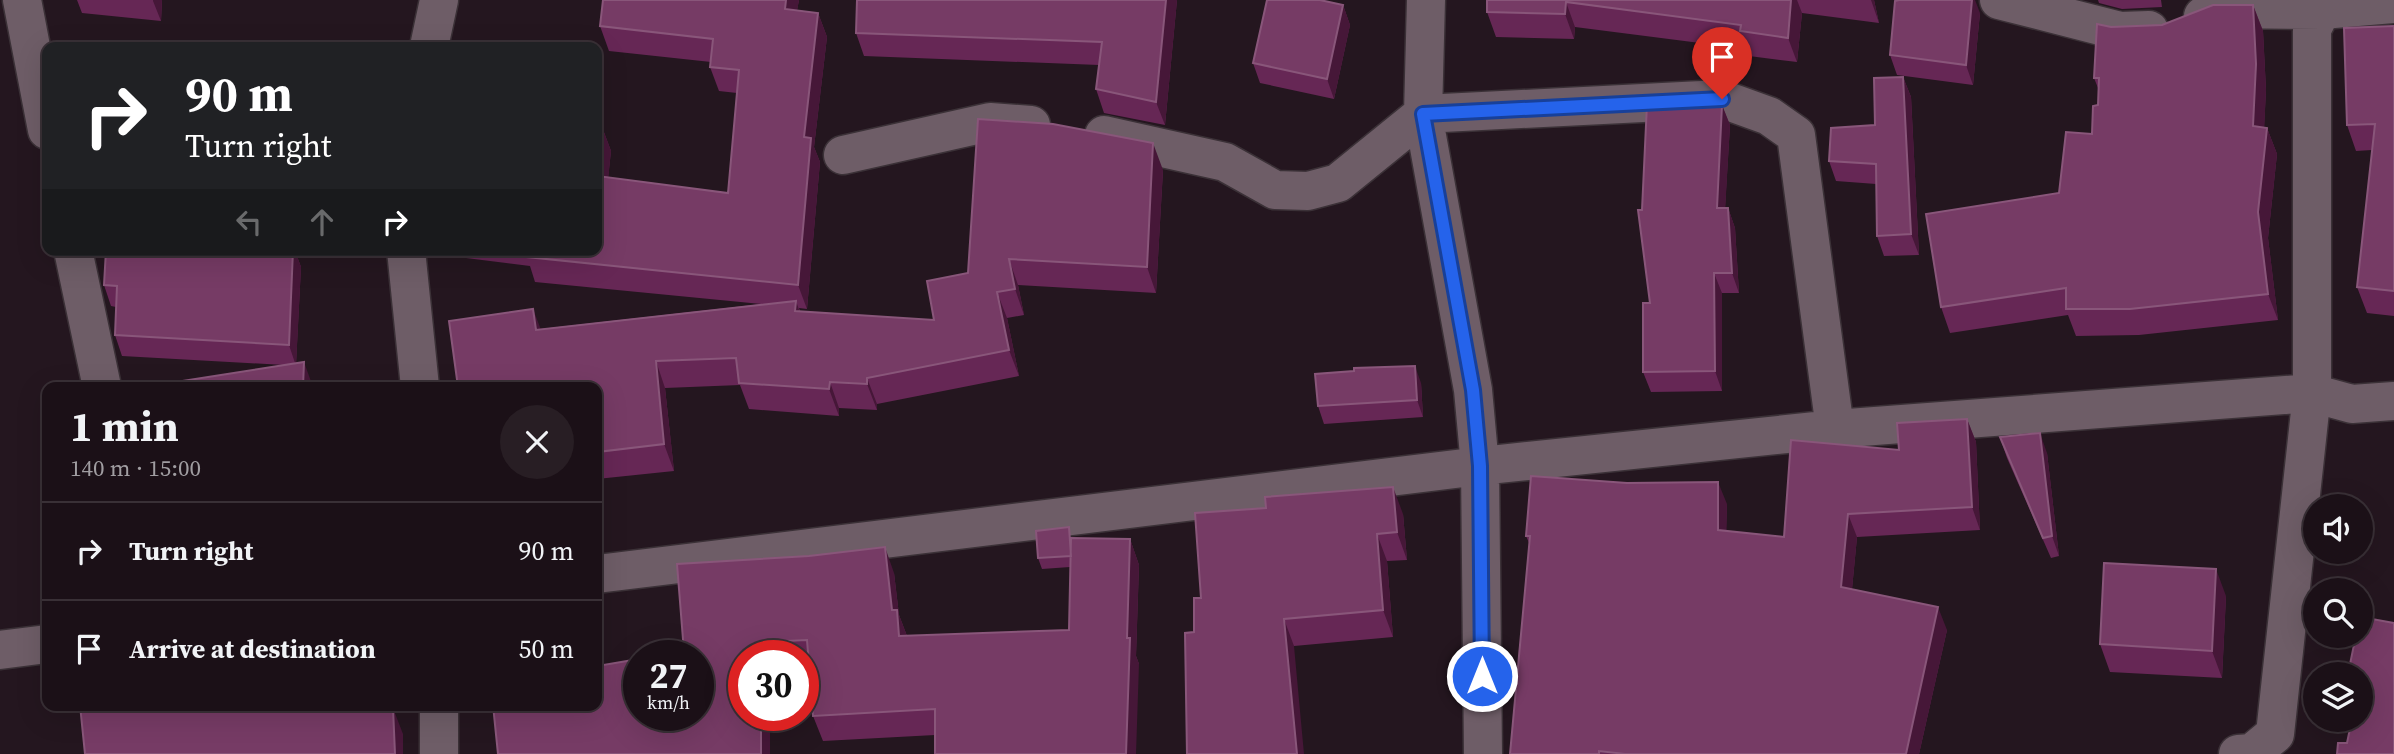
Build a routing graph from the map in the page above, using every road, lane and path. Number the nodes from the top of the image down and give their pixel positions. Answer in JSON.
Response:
{"nodes":[{"id":1,"x":22,"y":0,"type":"edge"},
{"id":2,"x":439,"y":0,"type":"edge"},
{"id":3,"x":1426,"y":0,"type":"edge"},
{"id":4,"x":1999,"y":0,"type":"edge"},
{"id":5,"x":2394,"y":4,"type":"edge"},
{"id":6,"x":2322,"y":10,"type":"junction"},
{"id":7,"x":430,"y":42,"type":"edge"},
{"id":8,"x":42,"y":104,"type":"edge"},
{"id":9,"x":1423,"y":114,"type":"junction"},
{"id":10,"x":843,"y":155,"type":"dead end"},
{"id":11,"x":74,"y":256,"type":"edge"},
{"id":12,"x":407,"y":256,"type":"edge"},
{"id":13,"x":101,"y":382,"type":"edge"},
{"id":14,"x":419,"y":382,"type":"edge"},
{"id":15,"x":2312,"y":393,"type":"junction"},
{"id":16,"x":2394,"y":401,"type":"edge"},
{"id":17,"x":1835,"y":429,"type":"junction"},
{"id":18,"x":1480,"y":466,"type":"junction"},
{"id":19,"x":602,"y":573,"type":"edge"},
{"id":20,"x":42,"y":645,"type":"edge"},
{"id":21,"x":0,"y":650,"type":"edge"},
{"id":22,"x":439,"y":711,"type":"edge"},
{"id":23,"x":439,"y":754,"type":"edge"},
{"id":24,"x":1483,"y":754,"type":"edge"},
{"id":25,"x":2238,"y":754,"type":"edge"}],
"edges":[{"from":1,"to":8,"type":"street"},
{"from":2,"to":7,"type":"street"},
{"from":3,"to":9,"type":"street"},
{"from":4,"to":6,"type":"street"},
{"from":5,"to":6,"type":"street"},
{"from":6,"to":15,"type":"street"},
{"from":9,"to":10,"type":"street"},
{"from":9,"to":17,"type":"street"},
{"from":9,"to":18,"type":"street"},
{"from":11,"to":13,"type":"street"},
{"from":12,"to":14,"type":"street"},
{"from":15,"to":16,"type":"street"},
{"from":15,"to":17,"type":"street"},
{"from":15,"to":25,"type":"street"},
{"from":17,"to":18,"type":"street"},
{"from":18,"to":19,"type":"street"},
{"from":18,"to":24,"type":"street"},
{"from":20,"to":21,"type":"street"},
{"from":22,"to":23,"type":"street"}]}
